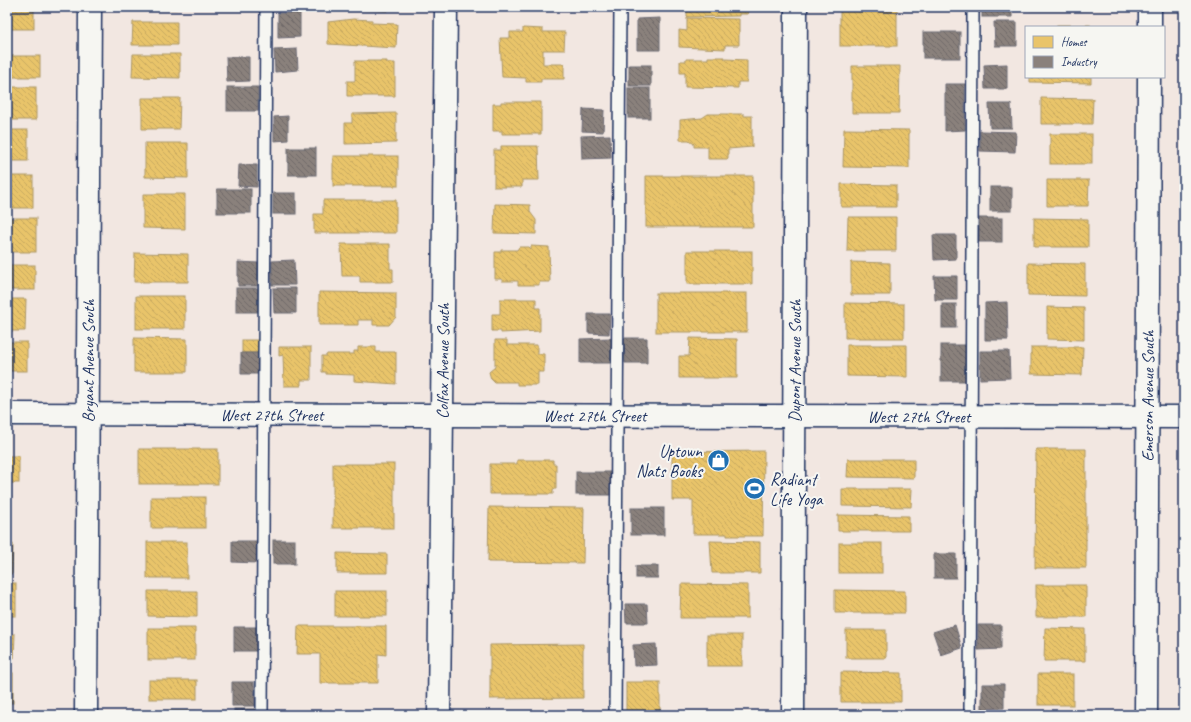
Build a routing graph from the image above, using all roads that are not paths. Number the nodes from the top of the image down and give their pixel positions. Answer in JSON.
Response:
{"nodes":[{"id":1,"x":90,"y":7,"type":"edge"},
{"id":2,"x":266,"y":7,"type":"edge"},
{"id":3,"x":446,"y":7,"type":"edge"},
{"id":4,"x":620,"y":7,"type":"edge"},
{"id":5,"x":796,"y":7,"type":"edge"},
{"id":6,"x":973,"y":7,"type":"edge"},
{"id":7,"x":1150,"y":7,"type":"edge"},
{"id":8,"x":1150,"y":26,"type":"edge"},
{"id":9,"x":1150,"y":78,"type":"edge"},
{"id":10,"x":7,"y":414,"type":"edge"},
{"id":11,"x":88,"y":414,"type":"junction"},
{"id":12,"x":264,"y":415,"type":"junction"},
{"id":13,"x":442,"y":415,"type":"junction"},
{"id":14,"x":618,"y":416,"type":"junction"},
{"id":15,"x":794,"y":416,"type":"junction"},
{"id":16,"x":970,"y":417,"type":"junction"},
{"id":17,"x":1148,"y":417,"type":"junction"},
{"id":18,"x":1184,"y":417,"type":"edge"},
{"id":19,"x":86,"y":715,"type":"edge"},
{"id":20,"x":262,"y":715,"type":"edge"},
{"id":21,"x":439,"y":715,"type":"edge"},
{"id":22,"x":615,"y":715,"type":"edge"},
{"id":23,"x":793,"y":715,"type":"edge"},
{"id":24,"x":970,"y":715,"type":"edge"},
{"id":25,"x":1146,"y":715,"type":"edge"}],
"edges":[{"from":1,"to":11,"type":"street","name":"Bryant Avenue South"},
{"from":2,"to":12,"type":"lane"},
{"from":3,"to":13,"type":"street","name":"Colfax Avenue South"},
{"from":4,"to":14,"type":"lane"},
{"from":5,"to":15,"type":"street","name":"Dupont Avenue South"},
{"from":6,"to":16,"type":"lane"},
{"from":7,"to":8,"type":"street"},
{"from":9,"to":17,"type":"street","name":"Emerson Avenue South"},
{"from":10,"to":11,"type":"street","name":"West 27th Street"},
{"from":11,"to":12,"type":"street","name":"West 27th Street"},
{"from":11,"to":19,"type":"street","name":"Bryant Avenue South"},
{"from":12,"to":13,"type":"street","name":"West 27th Street"},
{"from":12,"to":20,"type":"lane"},
{"from":13,"to":14,"type":"street","name":"West 27th Street"},
{"from":13,"to":21,"type":"street","name":"Colfax Avenue South"},
{"from":14,"to":15,"type":"street","name":"West 27th Street"},
{"from":14,"to":22,"type":"lane"},
{"from":15,"to":16,"type":"street","name":"West 27th Street"},
{"from":15,"to":23,"type":"street","name":"Dupont Avenue South"},
{"from":16,"to":17,"type":"street","name":"West 27th Street"},
{"from":16,"to":24,"type":"lane"},
{"from":17,"to":18,"type":"street","name":"West 27th Street"},
{"from":17,"to":25,"type":"street","name":"Emerson Avenue South"}]}
